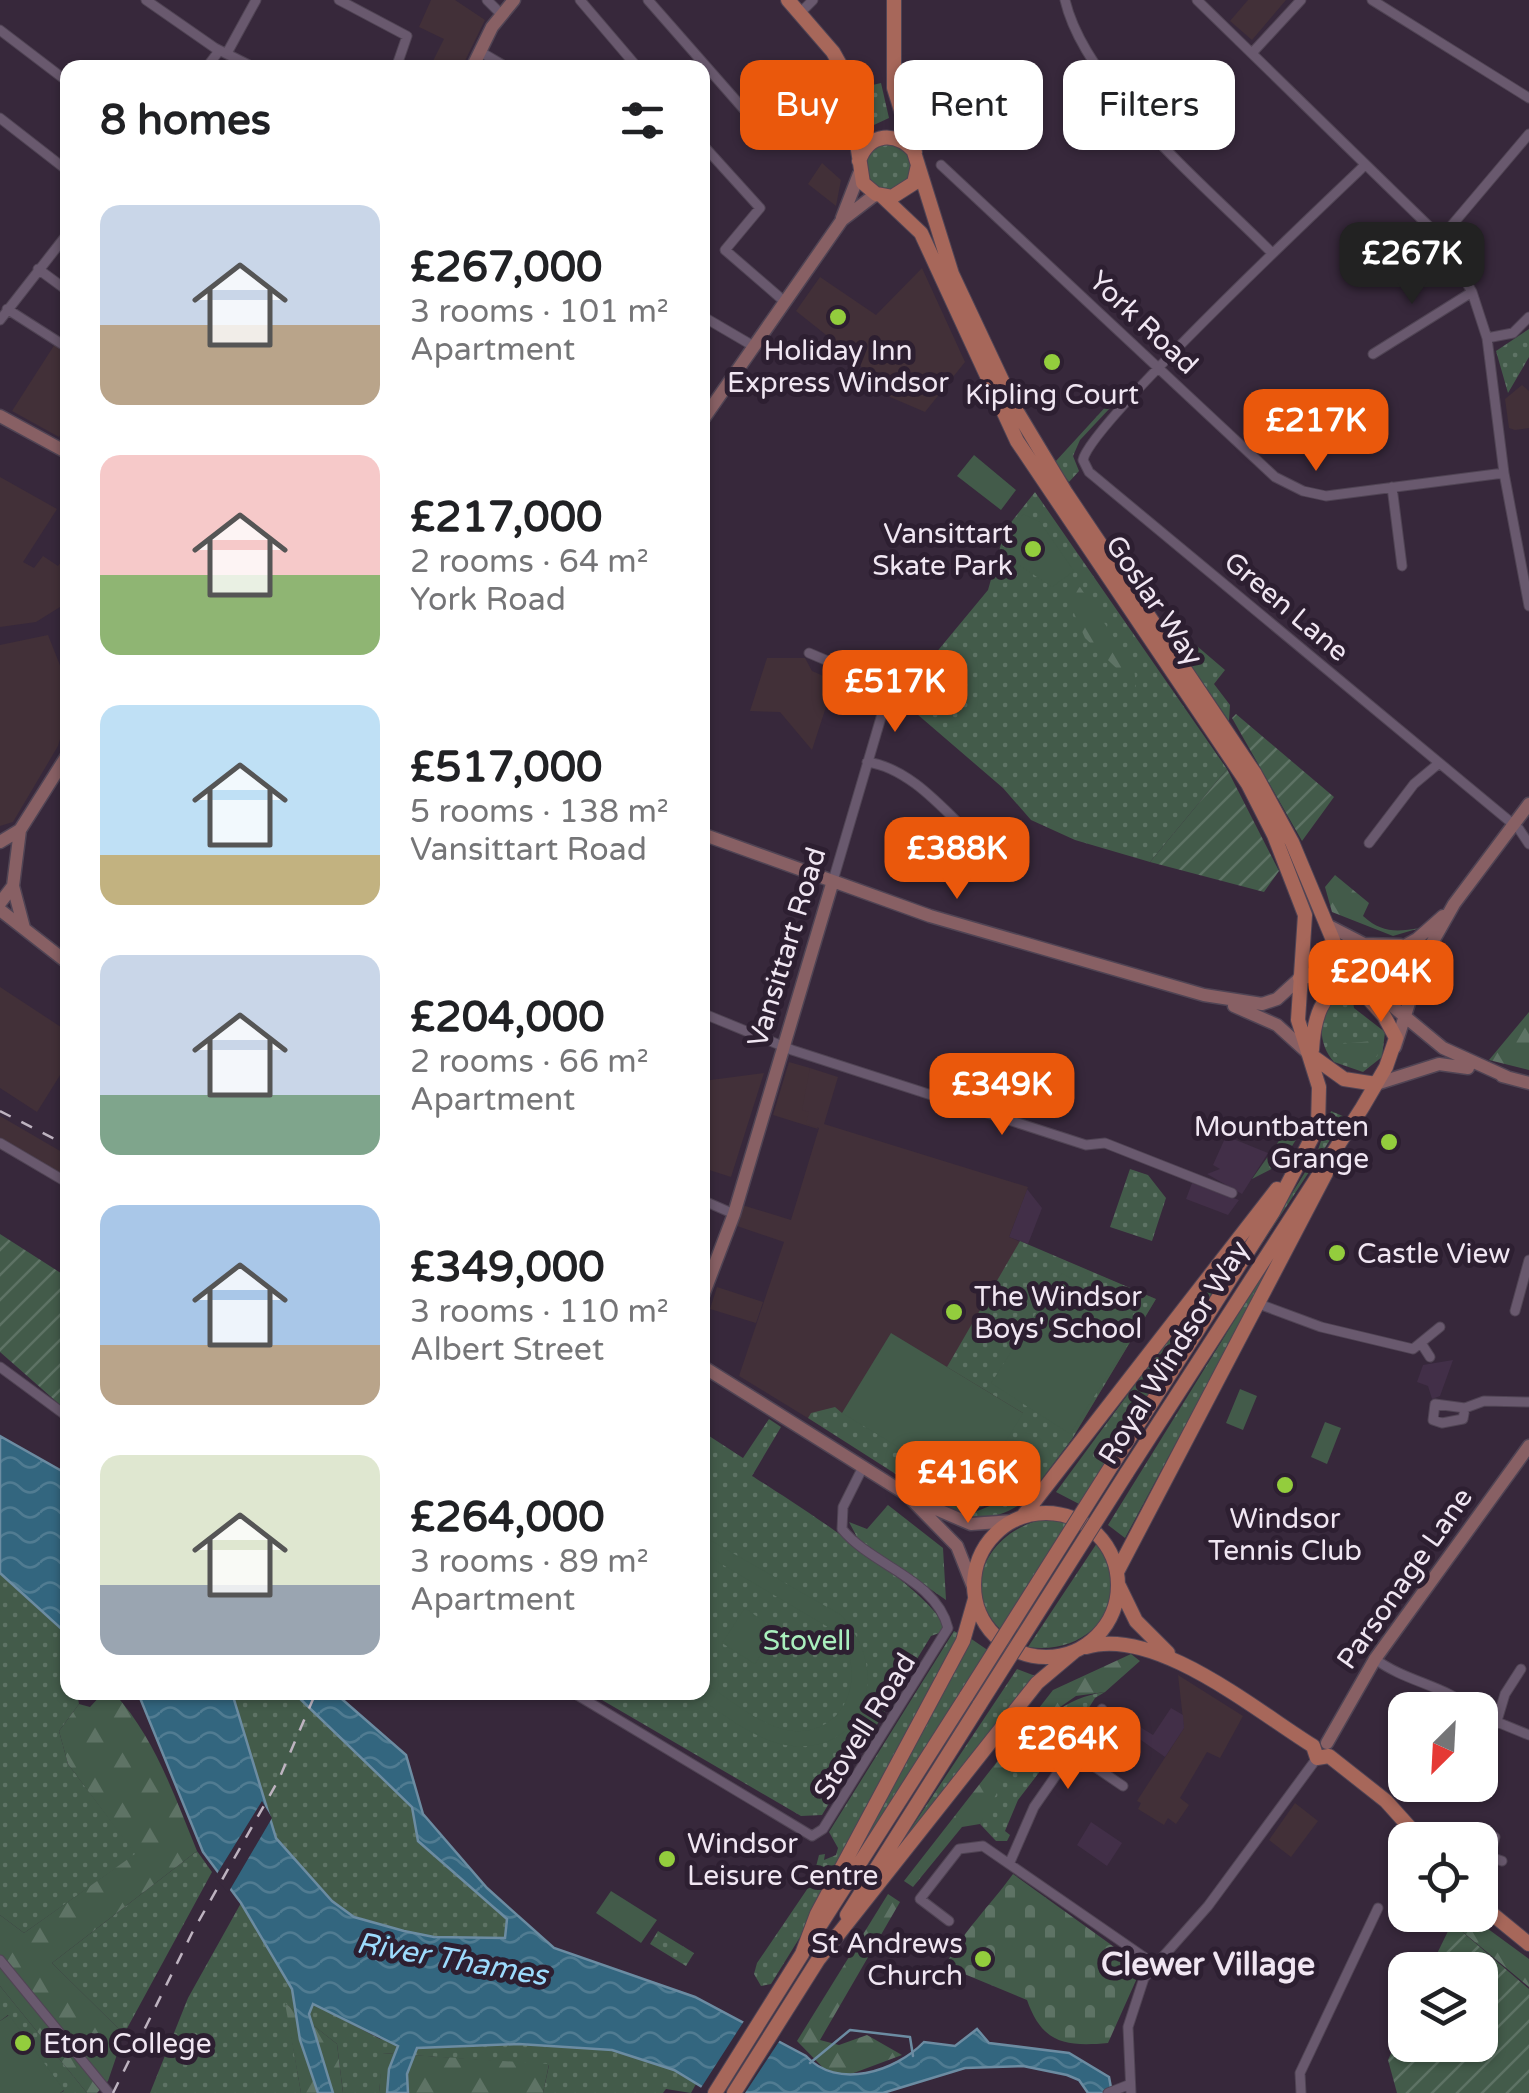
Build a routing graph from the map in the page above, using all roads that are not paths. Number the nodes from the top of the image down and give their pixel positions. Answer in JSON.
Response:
{"nodes":[{"id":1,"x":146,"y":0,"type":"edge"},
{"id":2,"x":256,"y":0,"type":"edge"},
{"id":3,"x":339,"y":0,"type":"edge"},
{"id":4,"x":487,"y":0,"type":"edge"},
{"id":5,"x":514,"y":0,"type":"edge"},
{"id":6,"x":580,"y":0,"type":"edge"},
{"id":7,"x":648,"y":0,"type":"edge"},
{"id":8,"x":788,"y":0,"type":"edge"},
{"id":9,"x":814,"y":0,"type":"edge"},
{"id":10,"x":894,"y":0,"type":"edge"},
{"id":11,"x":1065,"y":0,"type":"edge"},
{"id":12,"x":1198,"y":0,"type":"edge"},
{"id":13,"x":1301,"y":0,"type":"edge"},
{"id":14,"x":1372,"y":0,"type":"edge"},
{"id":15,"x":800,"y":13,"type":"junction"},
{"id":16,"x":502,"y":14,"type":"junction"},
{"id":17,"x":0,"y":30,"type":"edge"},
{"id":18,"x":479,"y":51,"type":"junction"},
{"id":19,"x":223,"y":52,"type":"junction"},
{"id":20,"x":1252,"y":54,"type":"junction"},
{"id":21,"x":214,"y":60,"type":"edge"},
{"id":22,"x":239,"y":60,"type":"edge"},
{"id":23,"x":399,"y":60,"type":"edge"},
{"id":24,"x":475,"y":60,"type":"edge"},
{"id":25,"x":494,"y":60,"type":"edge"},
{"id":26,"x":631,"y":60,"type":"edge"},
{"id":27,"x":701,"y":60,"type":"edge"},
{"id":28,"x":710,"y":71,"type":"edge"},
{"id":29,"x":60,"y":76,"type":"edge"},
{"id":30,"x":1529,"y":98,"type":"edge"},
{"id":31,"x":740,"y":105,"type":"edge"},
{"id":32,"x":0,"y":118,"type":"edge"},
{"id":33,"x":1529,"y":134,"type":"edge"},
{"id":34,"x":710,"y":153,"type":"edge"},
{"id":35,"x":917,"y":159,"type":"junction"},
{"id":36,"x":60,"y":165,"type":"edge"},
{"id":37,"x":942,"y":166,"type":"dead end"},
{"id":38,"x":1364,"y":166,"type":"junction"},
{"id":39,"x":858,"y":167,"type":"junction"},
{"id":40,"x":879,"y":196,"type":"junction"},
{"id":41,"x":842,"y":220,"type":"junction"},
{"id":42,"x":1440,"y":238,"type":"junction"},
{"id":43,"x":60,"y":243,"type":"edge"},
{"id":44,"x":1272,"y":253,"type":"junction"},
{"id":45,"x":38,"y":268,"type":"junction"},
{"id":46,"x":60,"y":285,"type":"edge"},
{"id":47,"x":1472,"y":292,"type":"junction"},
{"id":48,"x":785,"y":302,"type":"junction"},
{"id":49,"x":7,"y":309,"type":"junction"},
{"id":50,"x":1529,"y":317,"type":"edge"},
{"id":51,"x":0,"y":320,"type":"edge"},
{"id":52,"x":710,"y":321,"type":"edge"},
{"id":53,"x":1486,"y":338,"type":"junction"},
{"id":54,"x":60,"y":343,"type":"edge"},
{"id":55,"x":755,"y":347,"type":"junction"},
{"id":56,"x":1373,"y":354,"type":"dead end"},
{"id":57,"x":1161,"y":368,"type":"junction"},
{"id":58,"x":710,"y":409,"type":"edge"},
{"id":59,"x":0,"y":416,"type":"edge"},
{"id":60,"x":60,"y":449,"type":"edge"},
{"id":61,"x":1504,"y":473,"type":"junction"},
{"id":62,"x":1392,"y":487,"type":"junction"},
{"id":63,"x":1524,"y":545,"type":"edge"},
{"id":64,"x":1402,"y":566,"type":"dead end"},
{"id":65,"x":1529,"y":606,"type":"edge"},
{"id":66,"x":809,"y":653,"type":"dead end"},
{"id":67,"x":867,"y":762,"type":"junction"},
{"id":68,"x":1438,"y":764,"type":"junction"},
{"id":69,"x":60,"y":767,"type":"edge"},
{"id":70,"x":1529,"y":804,"type":"edge"},
{"id":71,"x":1520,"y":829,"type":"edge"},
{"id":72,"x":20,"y":830,"type":"junction"},
{"id":73,"x":710,"y":837,"type":"edge"},
{"id":74,"x":0,"y":842,"type":"edge"},
{"id":75,"x":1369,"y":843,"type":"dead end"},
{"id":76,"x":979,"y":844,"type":"dead end"},
{"id":77,"x":1529,"y":844,"type":"edge"},
{"id":78,"x":0,"y":858,"type":"edge"},
{"id":79,"x":11,"y":870,"type":"junction"},
{"id":80,"x":832,"y":884,"type":"junction"},
{"id":81,"x":13,"y":886,"type":"junction"},
{"id":82,"x":1454,"y":904,"type":"junction"},
{"id":83,"x":0,"y":906,"type":"edge"},
{"id":84,"x":1325,"y":923,"type":"junction"},
{"id":85,"x":24,"y":928,"type":"junction"},
{"id":86,"x":1409,"y":944,"type":"junction"},
{"id":87,"x":60,"y":957,"type":"edge"},
{"id":88,"x":1352,"y":974,"type":"junction"},
{"id":89,"x":1300,"y":978,"type":"junction"},
{"id":90,"x":1204,"y":994,"type":"junction"},
{"id":91,"x":710,"y":1017,"type":"edge"},
{"id":92,"x":1406,"y":1018,"type":"junction"},
{"id":93,"x":782,"y":1047,"type":"junction"},
{"id":94,"x":1396,"y":1047,"type":"junction"},
{"id":95,"x":1311,"y":1056,"type":"junction"},
{"id":96,"x":1507,"y":1076,"type":"junction"},
{"id":97,"x":1529,"y":1082,"type":"edge"},
{"id":98,"x":1376,"y":1084,"type":"junction"},
{"id":99,"x":1346,"y":1132,"type":"junction"},
{"id":100,"x":0,"y":1143,"type":"edge"},
{"id":101,"x":1303,"y":1158,"type":"junction"},
{"id":102,"x":60,"y":1178,"type":"edge"},
{"id":103,"x":1232,"y":1193,"type":"dead end"},
{"id":104,"x":710,"y":1204,"type":"edge"},
{"id":105,"x":734,"y":1214,"type":"junction"},
{"id":106,"x":1529,"y":1260,"type":"edge"},
{"id":107,"x":710,"y":1277,"type":"edge"},
{"id":108,"x":1259,"y":1304,"type":"junction"},
{"id":109,"x":1515,"y":1311,"type":"dead end"},
{"id":110,"x":1440,"y":1327,"type":"dead end"},
{"id":111,"x":1421,"y":1342,"type":"junction"},
{"id":112,"x":1430,"y":1357,"type":"dead end"},
{"id":113,"x":0,"y":1367,"type":"edge"},
{"id":114,"x":710,"y":1371,"type":"edge"},
{"id":115,"x":1529,"y":1402,"type":"edge"},
{"id":116,"x":1466,"y":1408,"type":"dead end"},
{"id":117,"x":60,"y":1411,"type":"edge"},
{"id":118,"x":1526,"y":1456,"type":"edge"},
{"id":119,"x":862,"y":1469,"type":"junction"},
{"id":120,"x":1119,"y":1469,"type":"junction"},
{"id":121,"x":906,"y":1494,"type":"junction"},
{"id":122,"x":1018,"y":1519,"type":"junction"},
{"id":123,"x":1118,"y":1578,"type":"junction"},
{"id":124,"x":974,"y":1594,"type":"junction"},
{"id":125,"x":1078,"y":1650,"type":"junction"},
{"id":126,"x":1375,"y":1659,"type":"junction"},
{"id":127,"x":1179,"y":1663,"type":"junction"},
{"id":128,"x":1521,"y":1669,"type":"dead end"},
{"id":129,"x":1448,"y":1692,"type":"edge"},
{"id":130,"x":585,"y":1700,"type":"edge"},
{"id":131,"x":973,"y":1700,"type":"junction"},
{"id":132,"x":1102,"y":1710,"type":"dead end"},
{"id":133,"x":1498,"y":1717,"type":"edge"},
{"id":134,"x":1498,"y":1725,"type":"edge"},
{"id":135,"x":1529,"y":1735,"type":"edge"},
{"id":136,"x":1321,"y":1751,"type":"junction"},
{"id":137,"x":1073,"y":1752,"type":"junction"},
{"id":138,"x":1123,"y":1786,"type":"dead end"},
{"id":139,"x":1404,"y":1822,"type":"edge"},
{"id":140,"x":1498,"y":1860,"type":"edge"},
{"id":141,"x":1502,"y":1861,"type":"dead end"},
{"id":142,"x":1010,"y":1862,"type":"junction"},
{"id":143,"x":1378,"y":1908,"type":"dead end"},
{"id":144,"x":1498,"y":1919,"type":"edge"},
{"id":145,"x":949,"y":1922,"type":"dead end"},
{"id":146,"x":1529,"y":1944,"type":"edge"},
{"id":147,"x":0,"y":1960,"type":"edge"},
{"id":148,"x":818,"y":1960,"type":"junction"},
{"id":149,"x":798,"y":1961,"type":"junction"},
{"id":150,"x":1154,"y":1964,"type":"junction"},
{"id":151,"x":1121,"y":2090,"type":"edge"},
{"id":152,"x":108,"y":2093,"type":"edge"},
{"id":153,"x":714,"y":2093,"type":"edge"},
{"id":154,"x":734,"y":2093,"type":"edge"},
{"id":155,"x":1301,"y":2093,"type":"edge"}],
"edges":[{"from":1,"to":19,"type":"street"},
{"from":2,"to":19,"type":"street"},
{"from":3,"to":23,"type":"street"},
{"from":4,"to":16,"type":"street"},
{"from":5,"to":16,"type":"street"},
{"from":6,"to":26,"type":"street"},
{"from":7,"to":27,"type":"street"},
{"from":8,"to":15,"type":"main road"},
{"from":9,"to":15,"type":"street"},
{"from":10,"to":35,"type":"main road","name":"Goslar Way"},
{"from":11,"to":44,"type":"street"},
{"from":12,"to":20,"type":"street"},
{"from":13,"to":20,"type":"street"},
{"from":14,"to":30,"type":"street"},
{"from":15,"to":39,"type":"main road"},
{"from":16,"to":18,"type":"street"},
{"from":17,"to":29,"type":"street"},
{"from":18,"to":24,"type":"street"},
{"from":18,"to":25,"type":"street"},
{"from":19,"to":21,"type":"street"},
{"from":19,"to":22,"type":"street"},
{"from":20,"to":38,"type":"street"},
{"from":28,"to":31,"type":"street"},
{"from":32,"to":36,"type":"street"},
{"from":33,"to":42,"type":"street"},
{"from":34,"to":48,"type":"street"},
{"from":35,"to":39,"type":"main road"},
{"from":35,"to":40,"type":"main road"},
{"from":35,"to":84,"type":"main road","name":"Goslar Way"},
{"from":37,"to":57,"type":"street","name":"York Road"},
{"from":38,"to":42,"type":"street"},
{"from":38,"to":44,"type":"street","name":"Green Lane"},
{"from":39,"to":40,"type":"main road"},
{"from":39,"to":41,"type":"street"},
{"from":40,"to":41,"type":"street"},
{"from":40,"to":89,"type":"main road","name":"Goslar Way"},
{"from":41,"to":48,"type":"street"},
{"from":42,"to":47,"type":"street"},
{"from":43,"to":45,"type":"street"},
{"from":44,"to":57,"type":"street","name":"Green Lane"},
{"from":45,"to":46,"type":"street"},
{"from":45,"to":49,"type":"street"},
{"from":47,"to":53,"type":"street"},
{"from":47,"to":56,"type":"street"},
{"from":48,"to":55,"type":"street"},
{"from":49,"to":51,"type":"street"},
{"from":49,"to":54,"type":"street"},
{"from":50,"to":53,"type":"street"},
{"from":52,"to":55,"type":"street"},
{"from":53,"to":61,"type":"street"},
{"from":55,"to":58,"type":"street"},
{"from":57,"to":62,"type":"street","name":"York Road"},
{"from":57,"to":68,"type":"street","name":"Green Lane"},
{"from":59,"to":60,"type":"street"},
{"from":61,"to":62,"type":"street","name":"York Road"},
{"from":61,"to":63,"type":"street"},
{"from":62,"to":64,"type":"street"},
{"from":63,"to":65,"type":"street"},
{"from":66,"to":67,"type":"street","name":"Vansittart Road"},
{"from":67,"to":76,"type":"street"},
{"from":67,"to":80,"type":"street","name":"Vansittart Road"},
{"from":68,"to":71,"type":"street","name":"Green Lane"},
{"from":68,"to":75,"type":"street"},
{"from":69,"to":72,"type":"street"},
{"from":70,"to":71,"type":"street"},
{"from":71,"to":77,"type":"street","name":"Green Lane"},
{"from":71,"to":82,"type":"street"},
{"from":72,"to":74,"type":"street"},
{"from":72,"to":79,"type":"street"},
{"from":73,"to":80,"type":"street"},
{"from":78,"to":79,"type":"street"},
{"from":79,"to":81,"type":"street"},
{"from":80,"to":90,"type":"street"},
{"from":80,"to":93,"type":"street","name":"Vansittart Road"},
{"from":81,"to":83,"type":"street"},
{"from":81,"to":85,"type":"street"},
{"from":82,"to":86,"type":"street"},
{"from":82,"to":92,"type":"street"},
{"from":83,"to":85,"type":"street"},
{"from":84,"to":86,"type":"street"},
{"from":84,"to":88,"type":"main road","name":"Goslar Way"},
{"from":85,"to":87,"type":"street"},
{"from":86,"to":88,"type":"street"},
{"from":88,"to":89,"type":"main road"},
{"from":88,"to":92,"type":"street"},
{"from":88,"to":94,"type":"main road"},
{"from":88,"to":95,"type":"main road"},
{"from":89,"to":90,"type":"street"},
{"from":89,"to":95,"type":"main road","name":"Goslar Way"},
{"from":90,"to":95,"type":"street"},
{"from":91,"to":93,"type":"street"},
{"from":92,"to":94,"type":"street"},
{"from":92,"to":96,"type":"street"},
{"from":93,"to":103,"type":"street"},
{"from":93,"to":105,"type":"street","name":"Vansittart Road"},
{"from":94,"to":98,"type":"main road","name":"Royal Windsor Way"},
{"from":95,"to":98,"type":"main road"},
{"from":95,"to":101,"type":"main road","name":"Royal Windsor Way"},
{"from":96,"to":97,"type":"street"},
{"from":96,"to":98,"type":"street"},
{"from":98,"to":99,"type":"main road","name":"Royal Windsor Way"},
{"from":99,"to":108,"type":"main road"},
{"from":99,"to":120,"type":"main road","name":"Royal Windsor Way"},
{"from":100,"to":102,"type":"street"},
{"from":101,"to":120,"type":"main road","name":"Royal Windsor Way"},
{"from":101,"to":122,"type":"main road"},
{"from":104,"to":105,"type":"street"},
{"from":105,"to":107,"type":"street","name":"Vansittart Road"},
{"from":106,"to":109,"type":"street"},
{"from":108,"to":111,"type":"street"},
{"from":108,"to":123,"type":"main road"},
{"from":110,"to":111,"type":"street"},
{"from":111,"to":112,"type":"street"},
{"from":113,"to":117,"type":"street"},
{"from":114,"to":119,"type":"street"},
{"from":115,"to":116,"type":"street"},
{"from":118,"to":126,"type":"street","name":"Parsonage Lane"},
{"from":119,"to":121,"type":"street"},
{"from":119,"to":130,"type":"street","name":"Stovell Road"},
{"from":120,"to":131,"type":"main road","name":"Royal Windsor Way","bridge":true},
{"from":121,"to":122,"type":"street"},
{"from":121,"to":124,"type":"street"},
{"from":122,"to":123,"type":"main road"},
{"from":122,"to":124,"type":"main road"},
{"from":123,"to":125,"type":"main road"},
{"from":123,"to":127,"type":"main road"},
{"from":124,"to":125,"type":"main road"},
{"from":124,"to":149,"type":"main road"},
{"from":125,"to":127,"type":"main road"},
{"from":125,"to":148,"type":"main road"},
{"from":126,"to":129,"type":"street"},
{"from":126,"to":136,"type":"street","name":"Parsonage Lane"},
{"from":127,"to":136,"type":"main road"},
{"from":128,"to":133,"type":"street"},
{"from":131,"to":148,"type":"main road","name":"Royal Windsor Way"},
{"from":131,"to":149,"type":"main road","name":"Royal Windsor Way"},
{"from":132,"to":137,"type":"street"},
{"from":134,"to":135,"type":"street"},
{"from":136,"to":139,"type":"main road"},
{"from":136,"to":150,"type":"street"},
{"from":137,"to":138,"type":"street"},
{"from":137,"to":142,"type":"street"},
{"from":140,"to":141,"type":"street"},
{"from":142,"to":145,"type":"street"},
{"from":142,"to":150,"type":"street"},
{"from":143,"to":155,"type":"street"},
{"from":144,"to":146,"type":"main road"},
{"from":147,"to":152,"type":"street"},
{"from":148,"to":154,"type":"main road"},
{"from":149,"to":153,"type":"main road","name":"Royal Windsor Way"},
{"from":150,"to":151,"type":"street"}]}
